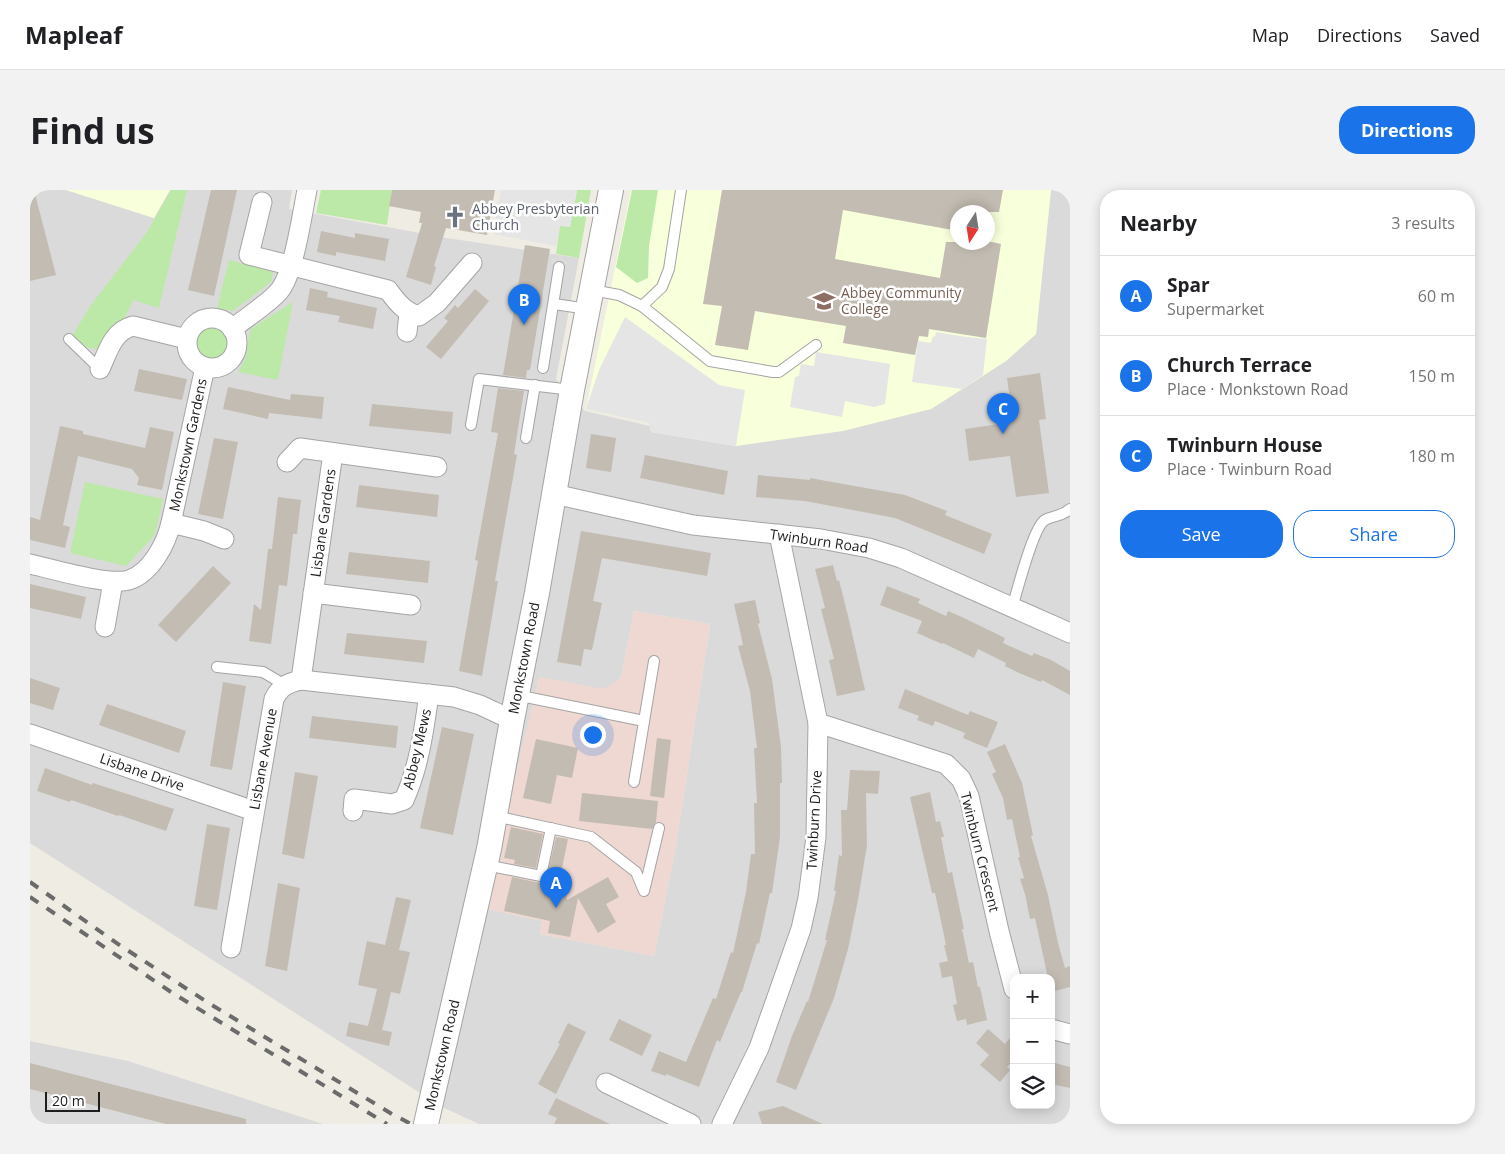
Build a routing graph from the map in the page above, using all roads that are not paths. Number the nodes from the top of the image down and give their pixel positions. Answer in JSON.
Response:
{"nodes":[{"id":1,"x":307,"y":190,"type":"edge"},
{"id":2,"x":611,"y":190,"type":"edge"},
{"id":3,"x":681,"y":190,"type":"edge"},
{"id":4,"x":262,"y":202,"type":"dead end"},
{"id":5,"x":472,"y":263,"type":"dead end"},
{"id":6,"x":291,"y":266,"type":"junction"},
{"id":7,"x":560,"y":267,"type":"dead end"},
{"id":8,"x":590,"y":300,"type":"junction"},
{"id":9,"x":554,"y":304,"type":"junction"},
{"id":10,"x":642,"y":306,"type":"junction"},
{"id":11,"x":232,"y":328,"type":"junction"},
{"id":12,"x":69,"y":339,"type":"dead end"},
{"id":13,"x":187,"y":339,"type":"junction"},
{"id":14,"x":816,"y":345,"type":"dead end"},
{"id":15,"x":205,"y":367,"type":"junction"},
{"id":16,"x":543,"y":368,"type":"dead end"},
{"id":17,"x":100,"y":369,"type":"joint"},
{"id":18,"x":535,"y":385,"type":"junction"},
{"id":19,"x":572,"y":390,"type":"junction"},
{"id":20,"x":471,"y":425,"type":"dead end"},
{"id":21,"x":526,"y":438,"type":"dead end"},
{"id":22,"x":333,"y":453,"type":"junction"},
{"id":23,"x":288,"y":462,"type":"dead end"},
{"id":24,"x":437,"y":466,"type":"dead end"},
{"id":25,"x":554,"y":494,"type":"junction"},
{"id":26,"x":1070,"y":509,"type":"edge"},
{"id":27,"x":171,"y":523,"type":"junction"},
{"id":28,"x":779,"y":534,"type":"junction"},
{"id":29,"x":224,"y":539,"type":"dead end"},
{"id":30,"x":30,"y":564,"type":"edge"},
{"id":31,"x":113,"y":582,"type":"junction"},
{"id":32,"x":313,"y":593,"type":"junction"},
{"id":33,"x":411,"y":605,"type":"dead end"},
{"id":34,"x":1012,"y":608,"type":"junction"},
{"id":35,"x":105,"y":627,"type":"dead end"},
{"id":36,"x":1070,"y":633,"type":"edge"},
{"id":37,"x":654,"y":660,"type":"dead end"},
{"id":38,"x":217,"y":667,"type":"dead end"},
{"id":39,"x":293,"y":683,"type":"junction"},
{"id":40,"x":429,"y":694,"type":"junction"},
{"id":41,"x":516,"y":695,"type":"junction"},
{"id":42,"x":512,"y":720,"type":"junction"},
{"id":43,"x":644,"y":721,"type":"junction"},
{"id":44,"x":818,"y":724,"type":"junction"},
{"id":45,"x":30,"y":734,"type":"edge"},
{"id":46,"x":634,"y":782,"type":"dead end"},
{"id":47,"x":254,"y":811,"type":"junction"},
{"id":48,"x":352,"y":811,"type":"dead end"},
{"id":49,"x":495,"y":816,"type":"junction"},
{"id":50,"x":552,"y":828,"type":"junction"},
{"id":51,"x":659,"y":828,"type":"dead end"},
{"id":52,"x":486,"y":865,"type":"junction"},
{"id":53,"x":231,"y":948,"type":"dead end"},
{"id":54,"x":1010,"y":974,"type":"edge"},
{"id":55,"x":1055,"y":1030,"type":"edge"},
{"id":56,"x":1070,"y":1034,"type":"edge"},
{"id":57,"x":606,"y":1083,"type":"dead end"},
{"id":58,"x":426,"y":1124,"type":"edge"},
{"id":59,"x":691,"y":1124,"type":"edge"},
{"id":60,"x":722,"y":1124,"type":"edge"}],
"edges":[{"from":1,"to":6,"type":"street"},
{"from":2,"to":8,"type":"street","name":"Monkstown Road"},
{"from":3,"to":10,"type":"lane"},
{"from":4,"to":6,"type":"street"},
{"from":5,"to":6,"type":"street"},
{"from":6,"to":11,"type":"street"},
{"from":7,"to":9,"type":"lane"},
{"from":8,"to":9,"type":"lane"},
{"from":8,"to":10,"type":"lane"},
{"from":8,"to":19,"type":"street","name":"Monkstown Road"},
{"from":9,"to":16,"type":"lane"},
{"from":10,"to":14,"type":"lane"},
{"from":11,"to":13,"type":"street"},
{"from":11,"to":15,"type":"street"},
{"from":12,"to":17,"type":"lane"},
{"from":13,"to":15,"type":"street"},
{"from":13,"to":17,"type":"street"},
{"from":15,"to":27,"type":"street","name":"Monkstown Gardens"},
{"from":18,"to":19,"type":"lane"},
{"from":18,"to":20,"type":"lane"},
{"from":18,"to":21,"type":"lane"},
{"from":19,"to":25,"type":"street","name":"Monkstown Road"},
{"from":22,"to":23,"type":"street","name":"Lisbane Gardens"},
{"from":22,"to":24,"type":"street","name":"Lisbane Gardens"},
{"from":22,"to":32,"type":"street","name":"Lisbane Gardens"},
{"from":25,"to":28,"type":"street","name":"Twinburn Road"},
{"from":25,"to":41,"type":"street","name":"Monkstown Road"},
{"from":26,"to":34,"type":"lane"},
{"from":27,"to":29,"type":"street","name":"Monkstown Gardens"},
{"from":27,"to":31,"type":"street","name":"Monkstown Gardens"},
{"from":28,"to":34,"type":"street","name":"Twinburn Road"},
{"from":28,"to":44,"type":"street","name":"Twinburn Drive"},
{"from":30,"to":31,"type":"street","name":"Monkstown Gardens"},
{"from":31,"to":35,"type":"street"},
{"from":32,"to":33,"type":"street","name":"Lisbane Gardens"},
{"from":32,"to":39,"type":"street","name":"Lisbane Gardens"},
{"from":34,"to":36,"type":"street","name":"Twinburn Road"},
{"from":37,"to":43,"type":"lane"},
{"from":38,"to":39,"type":"lane"},
{"from":39,"to":40,"type":"street"},
{"from":39,"to":47,"type":"street","name":"Lisbane Avenue"},
{"from":40,"to":42,"type":"street"},
{"from":40,"to":48,"type":"street","name":"Abbey Mews"},
{"from":41,"to":42,"type":"street","name":"Monkstown Road"},
{"from":41,"to":43,"type":"lane"},
{"from":42,"to":49,"type":"street","name":"Monkstown Road"},
{"from":43,"to":46,"type":"lane"},
{"from":44,"to":54,"type":"street","name":"Twinburn Crescent"},
{"from":44,"to":60,"type":"street","name":"Twinburn Drive"},
{"from":45,"to":47,"type":"street","name":"Lisbane Drive"},
{"from":47,"to":53,"type":"street","name":"Lisbane Avenue"},
{"from":49,"to":50,"type":"lane"},
{"from":49,"to":52,"type":"street","name":"Monkstown Road"},
{"from":50,"to":51,"type":"lane"},
{"from":50,"to":52,"type":"lane"},
{"from":52,"to":58,"type":"street","name":"Monkstown Road"},
{"from":55,"to":56,"type":"street"},
{"from":57,"to":59,"type":"street"}]}
